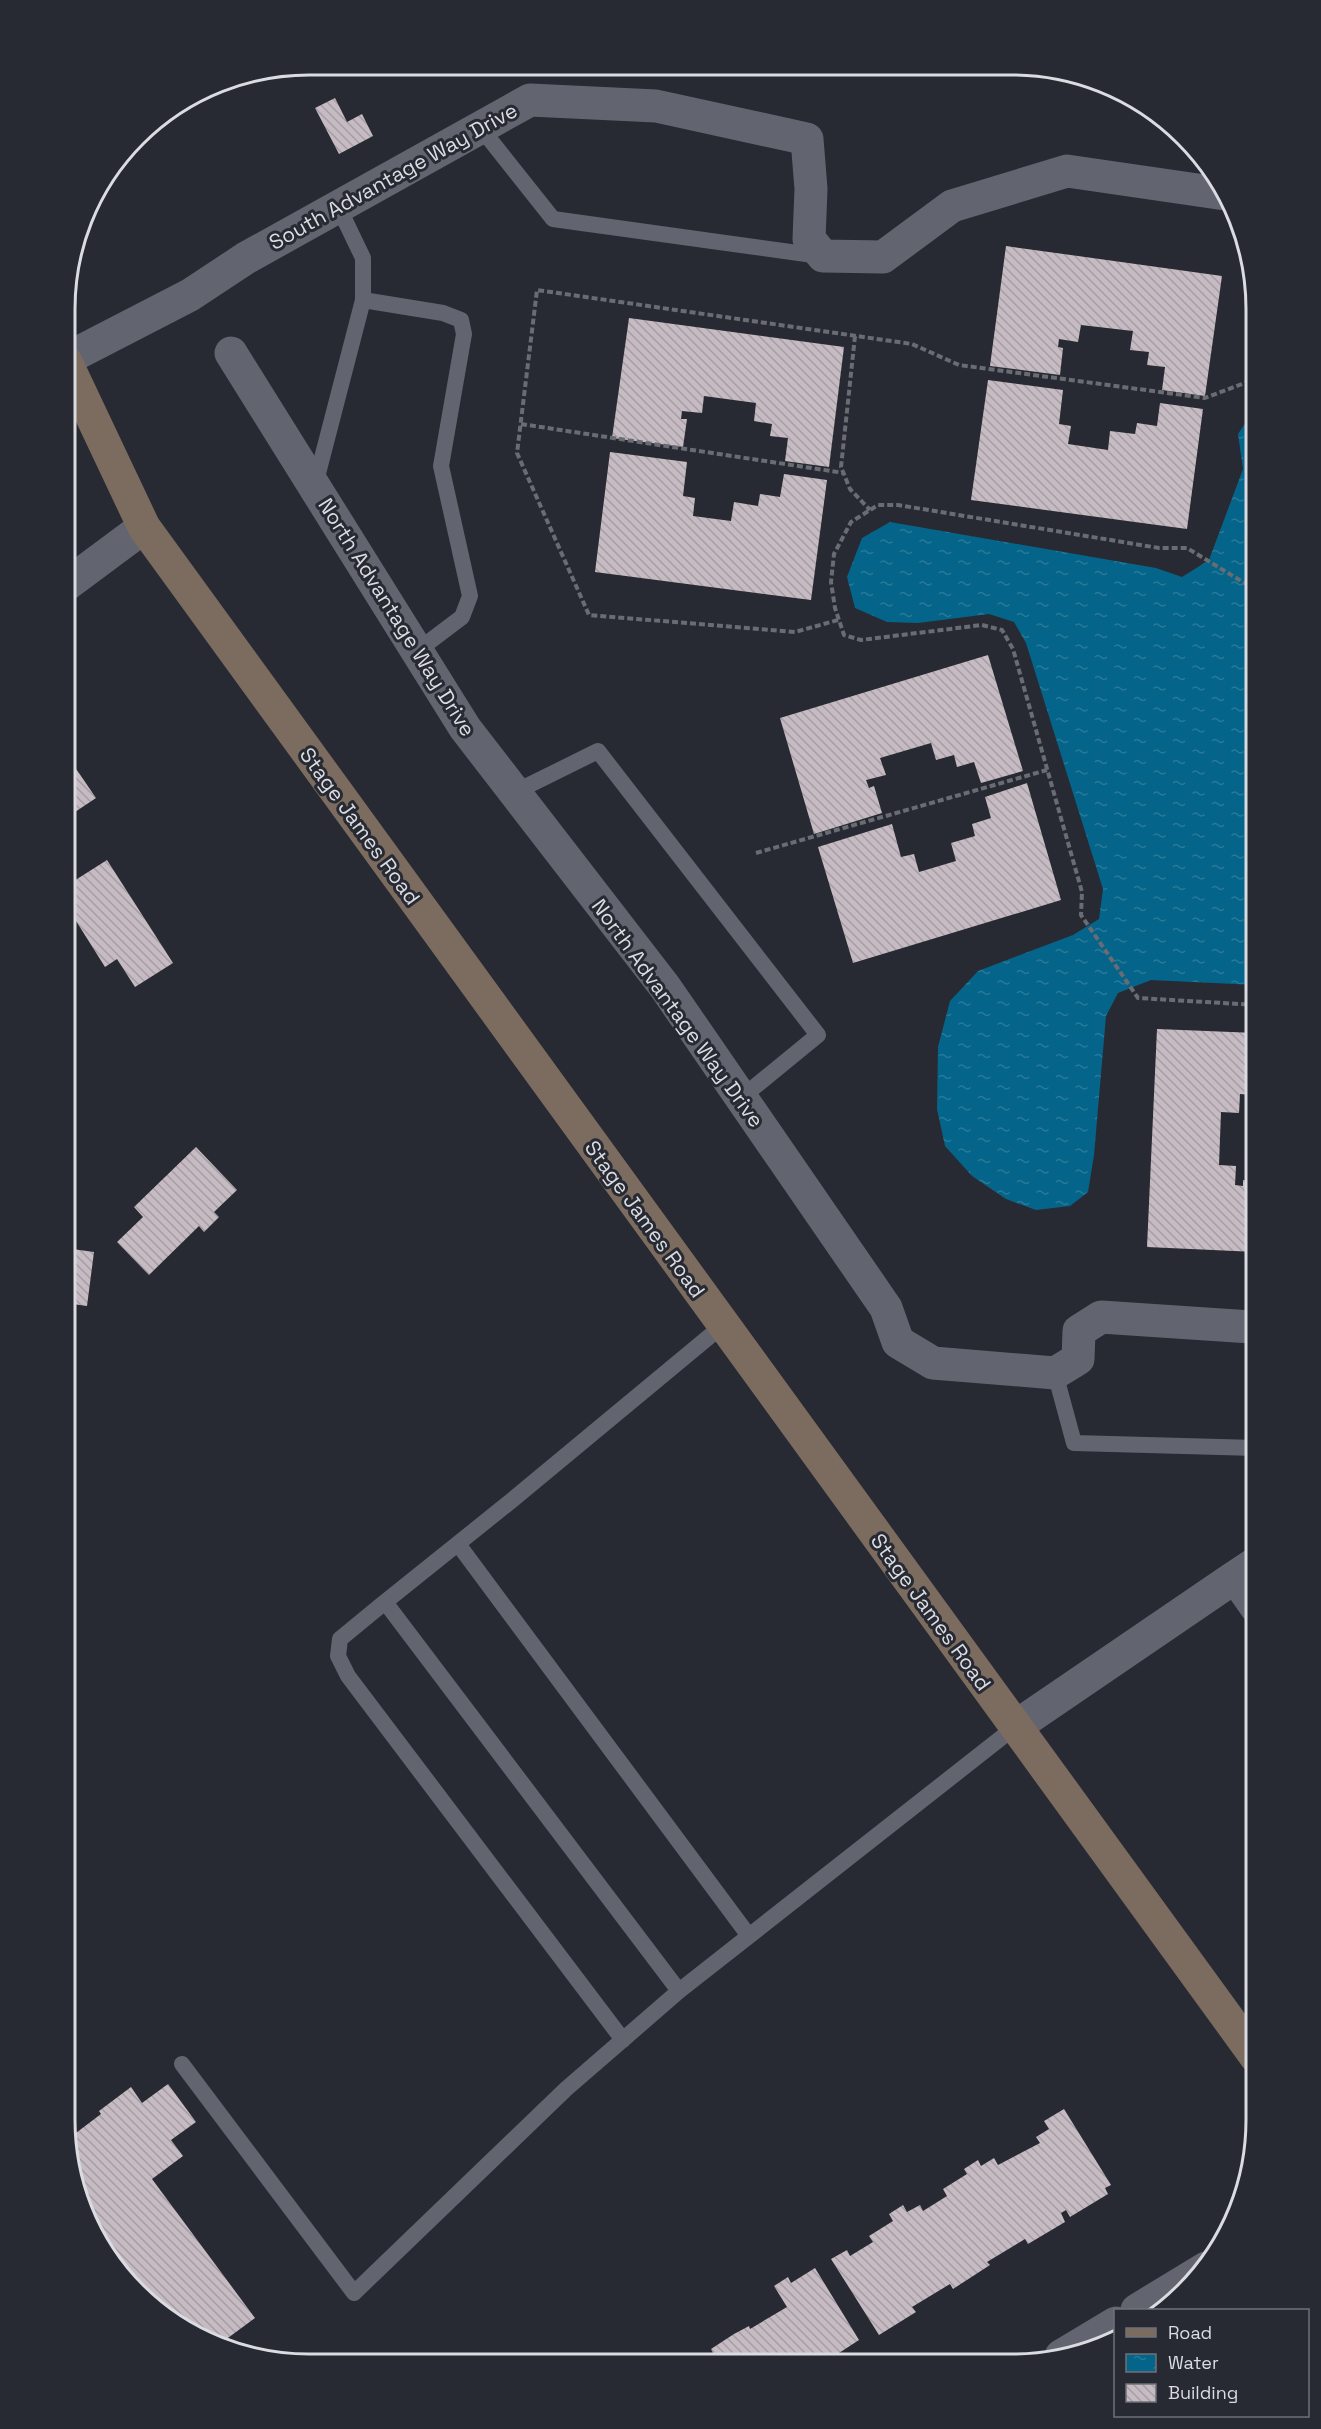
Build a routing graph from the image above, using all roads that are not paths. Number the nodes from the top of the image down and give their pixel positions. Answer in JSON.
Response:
{"nodes":[{"id":1,"x":480,"y":127,"type":"junction"},
{"id":2,"x":1215,"y":193,"type":"edge"},
{"id":3,"x":338,"y":206,"type":"junction"},
{"id":4,"x":823,"y":256,"type":"junction"},
{"id":5,"x":363,"y":300,"type":"junction"},
{"id":6,"x":231,"y":353,"type":"dead end"},
{"id":7,"x":75,"y":355,"type":"edge"},
{"id":8,"x":75,"y":379,"type":"edge"},
{"id":9,"x":315,"y":487,"type":"junction"},
{"id":10,"x":144,"y":527,"type":"junction"},
{"id":11,"x":75,"y":578,"type":"edge"},
{"id":12,"x":417,"y":651,"type":"junction"},
{"id":13,"x":515,"y":792,"type":"junction"},
{"id":14,"x":741,"y":1098,"type":"junction"},
{"id":15,"x":722,"y":1326,"type":"junction"},
{"id":16,"x":1246,"y":1328,"type":"edge"},
{"id":17,"x":1055,"y":1373,"type":"junction"},
{"id":18,"x":1246,"y":1448,"type":"edge"},
{"id":19,"x":458,"y":1544,"type":"junction"},
{"id":20,"x":1246,"y":1570,"type":"edge"},
{"id":21,"x":385,"y":1602,"type":"junction"},
{"id":22,"x":1015,"y":1727,"type":"junction"},
{"id":23,"x":749,"y":1936,"type":"junction"},
{"id":24,"x":679,"y":1991,"type":"junction"},
{"id":25,"x":623,"y":2040,"type":"junction"},
{"id":26,"x":1246,"y":2043,"type":"edge"},
{"id":27,"x":182,"y":2064,"type":"dead end"},
{"id":28,"x":1175,"y":2287,"type":"edge"},
{"id":29,"x":1139,"y":2309,"type":"edge"},
{"id":30,"x":1114,"y":2324,"type":"edge"},
{"id":31,"x":1082,"y":2343,"type":"edge"}],
"edges":[{"from":1,"to":3,"type":"street","name":"South Advantage Way Drive"},
{"from":1,"to":4,"type":"lane"},
{"from":1,"to":4,"type":"street","name":"South Advantage Way Drive"},
{"from":2,"to":4,"type":"street"},
{"from":3,"to":5,"type":"lane"},
{"from":3,"to":7,"type":"street","name":"South Advantage Way Drive"},
{"from":5,"to":9,"type":"lane"},
{"from":5,"to":12,"type":"lane"},
{"from":6,"to":9,"type":"street","name":"North Advantage Way Drive"},
{"from":8,"to":10,"type":"main road","name":"Stage James Road"},
{"from":9,"to":12,"type":"street","name":"North Advantage Way Drive"},
{"from":10,"to":11,"type":"street"},
{"from":10,"to":15,"type":"main road","name":"Stage James Road"},
{"from":12,"to":13,"type":"street","name":"North Advantage Way Drive"},
{"from":13,"to":14,"type":"street","name":"North Advantage Way Drive"},
{"from":13,"to":14,"type":"lane"},
{"from":14,"to":17,"type":"street","name":"North Advantage Way Drive"},
{"from":15,"to":19,"type":"lane"},
{"from":15,"to":22,"type":"main road","name":"Stage James Road"},
{"from":16,"to":17,"type":"street"},
{"from":17,"to":18,"type":"lane"},
{"from":19,"to":21,"type":"lane"},
{"from":19,"to":23,"type":"lane"},
{"from":20,"to":22,"type":"street"},
{"from":21,"to":24,"type":"lane"},
{"from":21,"to":25,"type":"lane"},
{"from":22,"to":23,"type":"lane"},
{"from":22,"to":26,"type":"main road","name":"Stage James Road"},
{"from":23,"to":24,"type":"lane"},
{"from":24,"to":25,"type":"lane"},
{"from":25,"to":27,"type":"lane"},
{"from":28,"to":29,"type":"street"},
{"from":30,"to":31,"type":"street"}]}
